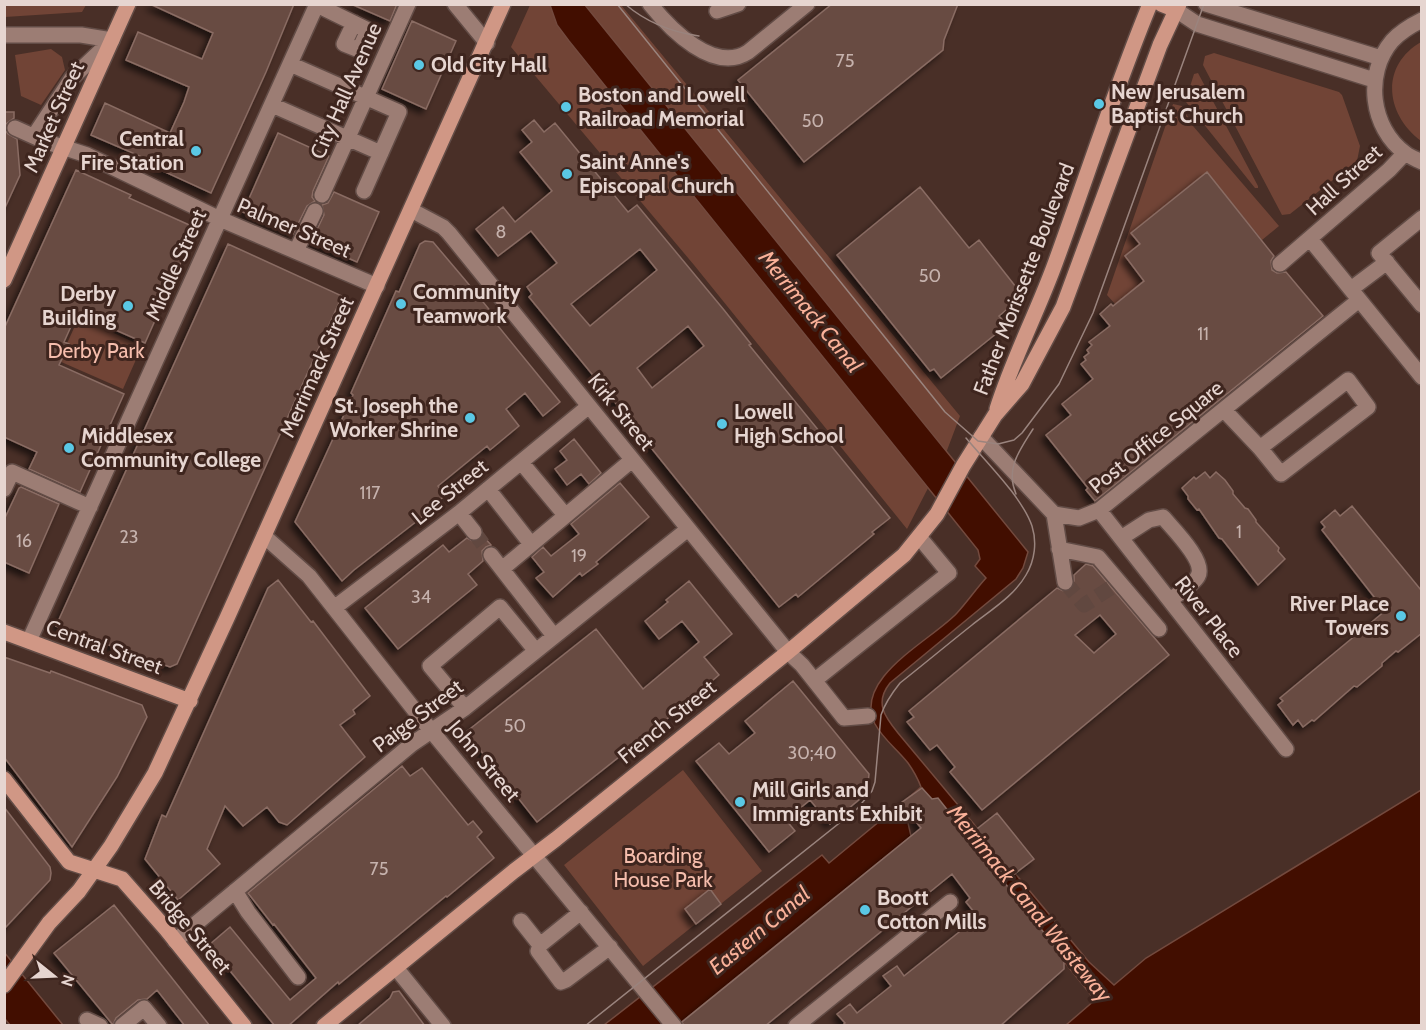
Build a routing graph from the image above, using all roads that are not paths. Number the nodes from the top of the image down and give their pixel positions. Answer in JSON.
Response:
{"nodes":[{"id":1,"x":128,"y":4,"type":"edge"},
{"id":2,"x":408,"y":4,"type":"edge"},
{"id":3,"x":455,"y":4,"type":"edge"},
{"id":4,"x":650,"y":4,"type":"edge"},
{"id":5,"x":738,"y":4,"type":"edge"},
{"id":6,"x":807,"y":4,"type":"edge"},
{"id":7,"x":1150,"y":4,"type":"edge"},
{"id":8,"x":1161,"y":4,"type":"edge"},
{"id":9,"x":1204,"y":4,"type":"edge"},
{"id":10,"x":317,"y":5,"type":"edge"},
{"id":11,"x":502,"y":6,"type":"edge"},
{"id":12,"x":1178,"y":7,"type":"edge"},
{"id":13,"x":717,"y":11,"type":"dead end"},
{"id":14,"x":1422,"y":20,"type":"edge"},
{"id":15,"x":354,"y":23,"type":"dead end"},
{"id":16,"x":4,"y":35,"type":"edge"},
{"id":17,"x":112,"y":39,"type":"junction"},
{"id":18,"x":487,"y":43,"type":"junction"},
{"id":19,"x":1381,"y":58,"type":"junction"},
{"id":20,"x":290,"y":64,"type":"junction"},
{"id":21,"x":1374,"y":80,"type":"junction"},
{"id":22,"x":366,"y":98,"type":"junction"},
{"id":23,"x":272,"y":105,"type":"junction"},
{"id":24,"x":15,"y":128,"type":"dead end"},
{"id":25,"x":34,"y":136,"type":"junction"},
{"id":26,"x":348,"y":139,"type":"junction"},
{"id":27,"x":64,"y":148,"type":"junction"},
{"id":28,"x":381,"y":153,"type":"junction"},
{"id":29,"x":1405,"y":153,"type":"junction"},
{"id":30,"x":1422,"y":162,"type":"edge"},
{"id":31,"x":364,"y":191,"type":"dead end"},
{"id":32,"x":322,"y":195,"type":"dead end"},
{"id":33,"x":411,"y":210,"type":"junction"},
{"id":34,"x":315,"y":211,"type":"dead end"},
{"id":35,"x":1422,"y":218,"type":"edge"},
{"id":36,"x":220,"y":219,"type":"junction"},
{"id":37,"x":1310,"y":238,"type":"junction"},
{"id":38,"x":296,"y":251,"type":"junction"},
{"id":39,"x":1383,"y":258,"type":"junction"},
{"id":40,"x":1280,"y":264,"type":"dead end"},
{"id":41,"x":4,"y":280,"type":"edge"},
{"id":42,"x":377,"y":286,"type":"junction"},
{"id":43,"x":1355,"y":294,"type":"junction"},
{"id":44,"x":1422,"y":305,"type":"edge"},
{"id":45,"x":1422,"y":377,"type":"edge"},
{"id":46,"x":589,"y":406,"type":"junction"},
{"id":47,"x":1224,"y":410,"type":"junction"},
{"id":48,"x":995,"y":415,"type":"junction"},
{"id":49,"x":981,"y":436,"type":"junction"},
{"id":50,"x":1260,"y":448,"type":"junction"},
{"id":51,"x":632,"y":460,"type":"junction"},
{"id":52,"x":521,"y":462,"type":"junction"},
{"id":53,"x":4,"y":489,"type":"edge"},
{"id":54,"x":488,"y":489,"type":"junction"},
{"id":55,"x":90,"y":507,"type":"junction"},
{"id":56,"x":1099,"y":510,"type":"junction"},
{"id":57,"x":459,"y":513,"type":"junction"},
{"id":58,"x":1054,"y":514,"type":"junction"},
{"id":59,"x":565,"y":515,"type":"junction"},
{"id":60,"x":688,"y":529,"type":"junction"},
{"id":61,"x":474,"y":532,"type":"tunnel mouth"},
{"id":62,"x":264,"y":536,"type":"junction"},
{"id":63,"x":920,"y":538,"type":"junction"},
{"id":64,"x":1121,"y":538,"type":"junction"},
{"id":65,"x":531,"y":544,"type":"junction"},
{"id":66,"x":1059,"y":549,"type":"junction"},
{"id":67,"x":491,"y":555,"type":"tunnel mouth"},
{"id":68,"x":502,"y":569,"type":"junction"},
{"id":69,"x":1065,"y":582,"type":"tunnel mouth"},
{"id":70,"x":1170,"y":600,"type":"junction"},
{"id":71,"x":334,"y":608,"type":"junction"},
{"id":72,"x":1159,"y":629,"type":"dead end"},
{"id":73,"x":4,"y":632,"type":"edge"},
{"id":74,"x":554,"y":636,"type":"junction"},
{"id":75,"x":29,"y":641,"type":"junction"},
{"id":76,"x":536,"y":651,"type":"junction"},
{"id":77,"x":788,"y":652,"type":"junction"},
{"id":78,"x":815,"y":680,"type":"junction"},
{"id":79,"x":189,"y":701,"type":"junction"},
{"id":80,"x":465,"y":708,"type":"junction"},
{"id":81,"x":868,"y":716,"type":"dead end"},
{"id":82,"x":432,"y":731,"type":"junction"},
{"id":83,"x":1286,"y":749,"type":"dead end"},
{"id":84,"x":4,"y":779,"type":"edge"},
{"id":85,"x":534,"y":855,"type":"junction"},
{"id":86,"x":94,"y":870,"type":"junction"},
{"id":87,"x":235,"y":891,"type":"junction"},
{"id":88,"x":950,"y":902,"type":"dead end"},
{"id":89,"x":581,"y":912,"type":"junction"},
{"id":90,"x":521,"y":921,"type":"dead end"},
{"id":91,"x":176,"y":941,"type":"junction"},
{"id":92,"x":540,"y":945,"type":"junction"},
{"id":93,"x":610,"y":947,"type":"junction"},
{"id":94,"x":396,"y":968,"type":"junction"},
{"id":95,"x":298,"y":977,"type":"dead end"},
{"id":96,"x":4,"y":985,"type":"edge"},
{"id":97,"x":239,"y":1024,"type":"edge"},
{"id":98,"x":122,"y":1026,"type":"edge"},
{"id":99,"x":159,"y":1026,"type":"edge"},
{"id":100,"x":324,"y":1026,"type":"edge"},
{"id":101,"x":443,"y":1026,"type":"edge"},
{"id":102,"x":674,"y":1026,"type":"edge"},
{"id":103,"x":796,"y":1026,"type":"edge"}],
"edges":[{"from":1,"to":17,"type":"main road","name":"Market Street"},
{"from":2,"to":22,"type":"street","name":"City Hall Avenue"},
{"from":3,"to":18,"type":"street"},
{"from":4,"to":6,"type":"street"},
{"from":5,"to":13,"type":"street"},
{"from":7,"to":48,"type":"main road","name":"Father Morissette Boulevard"},
{"from":8,"to":12,"type":"main road"},
{"from":9,"to":12,"type":"street"},
{"from":9,"to":19,"type":"street"},
{"from":10,"to":15,"type":"street"},
{"from":10,"to":20,"type":"street","name":"Middle Street"},
{"from":11,"to":18,"type":"main road","name":"Merrimack Street"},
{"from":12,"to":21,"type":"street"},
{"from":12,"to":48,"type":"main road","name":"Father Morissette Boulevard"},
{"from":14,"to":19,"type":"street"},
{"from":16,"to":17,"type":"street"},
{"from":17,"to":25,"type":"street"},
{"from":17,"to":27,"type":"main road","name":"Market Street"},
{"from":18,"to":33,"type":"main road","name":"Merrimack Street"},
{"from":19,"to":21,"type":"street"},
{"from":20,"to":22,"type":"street"},
{"from":20,"to":23,"type":"street","name":"Middle Street"},
{"from":21,"to":29,"type":"street"},
{"from":22,"to":26,"type":"street","name":"City Hall Avenue"},
{"from":22,"to":28,"type":"street"},
{"from":23,"to":26,"type":"street"},
{"from":23,"to":36,"type":"street","name":"Middle Street"},
{"from":24,"to":25,"type":"street","name":"Palmer Street"},
{"from":25,"to":27,"type":"street","name":"Palmer Street"},
{"from":26,"to":28,"type":"street"},
{"from":26,"to":32,"type":"street","name":"City Hall Avenue"},
{"from":27,"to":36,"type":"street","name":"Palmer Street"},
{"from":27,"to":41,"type":"main road","name":"Market Street"},
{"from":28,"to":31,"type":"street"},
{"from":29,"to":30,"type":"street"},
{"from":29,"to":37,"type":"street","name":"Hall Street"},
{"from":33,"to":42,"type":"main road","name":"Merrimack Street"},
{"from":33,"to":46,"type":"street","name":"Kirk Street"},
{"from":34,"to":38,"type":"street"},
{"from":35,"to":39,"type":"street","name":"Post Office Square"},
{"from":36,"to":38,"type":"street","name":"Palmer Street"},
{"from":36,"to":55,"type":"street","name":"Middle Street"},
{"from":37,"to":40,"type":"street","name":"Hall Street"},
{"from":37,"to":43,"type":"street"},
{"from":38,"to":42,"type":"street","name":"Palmer Street"},
{"from":39,"to":43,"type":"street","name":"Post Office Square"},
{"from":39,"to":44,"type":"street"},
{"from":42,"to":62,"type":"main road","name":"Merrimack Street"},
{"from":43,"to":45,"type":"street"},
{"from":43,"to":47,"type":"street","name":"Post Office Square"},
{"from":46,"to":51,"type":"street","name":"Kirk Street"},
{"from":46,"to":52,"type":"street","name":"Lee Street"},
{"from":47,"to":50,"type":"street"},
{"from":47,"to":56,"type":"street","name":"Post Office Square"},
{"from":48,"to":49,"type":"main road","name":"French Street"},
{"from":49,"to":58,"type":"street"},
{"from":49,"to":63,"type":"main road","name":"French Street"},
{"from":50,"to":50,"type":"street"},
{"from":51,"to":59,"type":"street"},
{"from":51,"to":60,"type":"street","name":"Kirk Street"},
{"from":52,"to":54,"type":"street","name":"Lee Street"},
{"from":52,"to":59,"type":"street"},
{"from":53,"to":55,"type":"street"},
{"from":54,"to":57,"type":"street","name":"Lee Street"},
{"from":54,"to":65,"type":"street"},
{"from":55,"to":75,"type":"street","name":"Middle Street"},
{"from":56,"to":58,"type":"street","name":"Post Office Square"},
{"from":56,"to":64,"type":"street","name":"River Place"},
{"from":57,"to":61,"type":"street"},
{"from":57,"to":71,"type":"street","name":"Lee Street"},
{"from":58,"to":66,"type":"street"},
{"from":59,"to":65,"type":"street"},
{"from":60,"to":74,"type":"street","name":"Paige Street"},
{"from":60,"to":77,"type":"street","name":"Kirk Street"},
{"from":62,"to":71,"type":"street","name":"John Street"},
{"from":62,"to":79,"type":"main road","name":"Merrimack Street"},
{"from":63,"to":77,"type":"main road","name":"French Street"},
{"from":63,"to":78,"type":"street"},
{"from":64,"to":70,"type":"street","name":"River Place"},
{"from":64,"to":70,"type":"street"},
{"from":65,"to":68,"type":"street"},
{"from":66,"to":69,"type":"street"},
{"from":66,"to":72,"type":"street"},
{"from":67,"to":68,"type":"street"},
{"from":68,"to":74,"type":"street"},
{"from":70,"to":83,"type":"street","name":"River Place"},
{"from":71,"to":82,"type":"street","name":"John Street"},
{"from":73,"to":75,"type":"main road","name":"Central Street"},
{"from":74,"to":76,"type":"street","name":"Paige Street"},
{"from":75,"to":79,"type":"main road","name":"Central Street"},
{"from":76,"to":80,"type":"street","name":"Paige Street"},
{"from":76,"to":80,"type":"street"},
{"from":77,"to":78,"type":"street","name":"Kirk Street"},
{"from":77,"to":85,"type":"main road","name":"French Street"},
{"from":78,"to":81,"type":"street","name":"Kirk Street"},
{"from":79,"to":86,"type":"main road","name":"Merrimack Street"},
{"from":80,"to":82,"type":"street","name":"Paige Street"},
{"from":82,"to":85,"type":"street","name":"John Street"},
{"from":82,"to":87,"type":"street","name":"Paige Street"},
{"from":84,"to":86,"type":"main road","name":"Bridge Street"},
{"from":85,"to":89,"type":"street","name":"John Street"},
{"from":85,"to":94,"type":"main road","name":"French Street"},
{"from":86,"to":91,"type":"main road","name":"Bridge Street"},
{"from":86,"to":96,"type":"main road","name":"Merrimack Street"},
{"from":87,"to":91,"type":"street","name":"Paige Street"},
{"from":87,"to":95,"type":"street"},
{"from":88,"to":103,"type":"street"},
{"from":89,"to":92,"type":"street"},
{"from":89,"to":93,"type":"street","name":"John Street"},
{"from":90,"to":92,"type":"street"},
{"from":91,"to":97,"type":"main road","name":"Bridge Street"},
{"from":92,"to":93,"type":"street"},
{"from":93,"to":102,"type":"street","name":"John Street"},
{"from":94,"to":100,"type":"main road","name":"French Street"},
{"from":94,"to":101,"type":"street"},
{"from":98,"to":99,"type":"street"}]}
